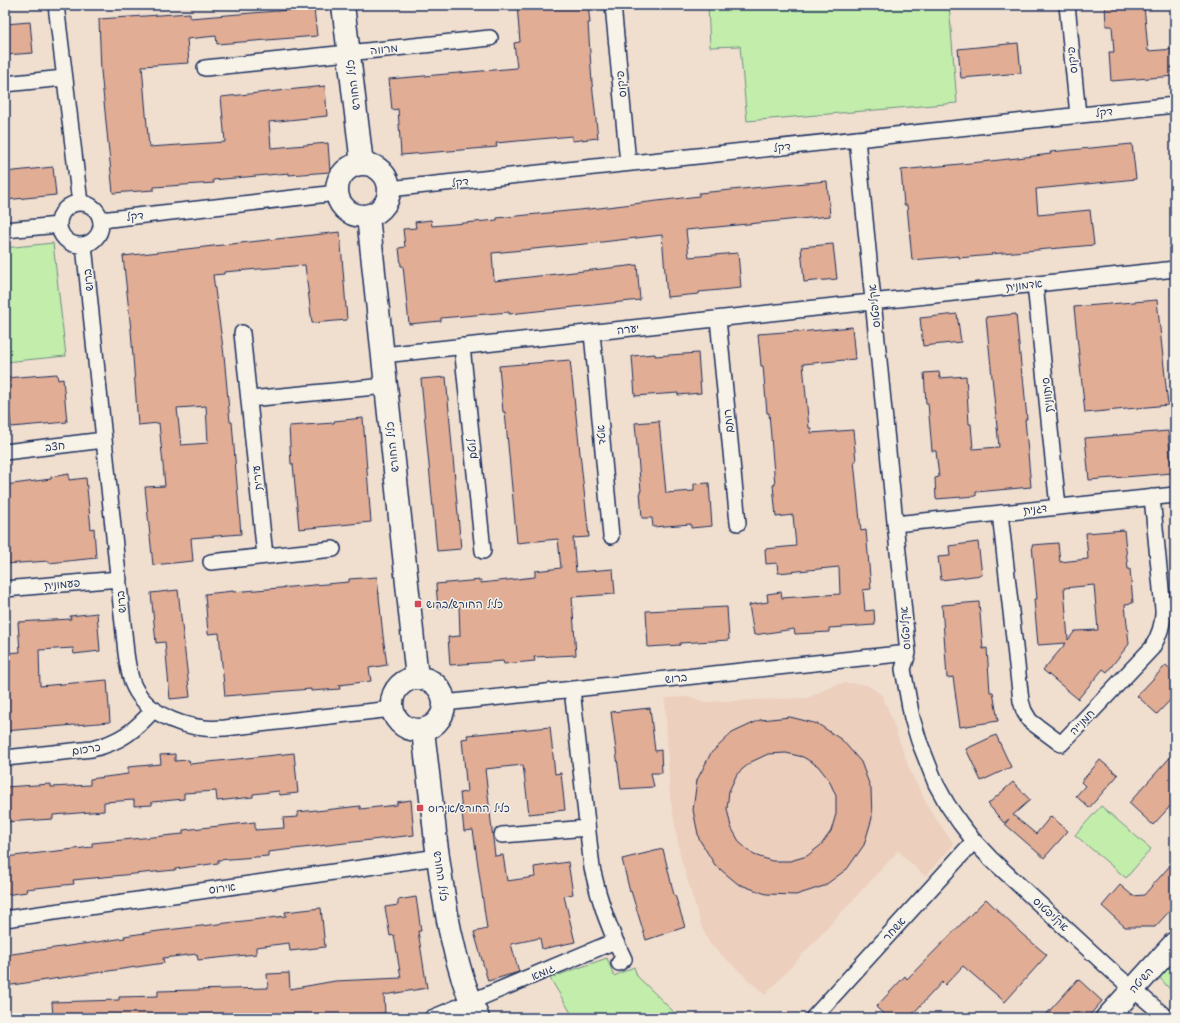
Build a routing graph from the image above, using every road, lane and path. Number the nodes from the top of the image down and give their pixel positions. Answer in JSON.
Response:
{"nodes":[{"id":1,"x":56,"y":5,"type":"edge"},
{"id":2,"x":343,"y":5,"type":"edge"},
{"id":3,"x":613,"y":5,"type":"edge"},
{"id":4,"x":1067,"y":5,"type":"edge"},
{"id":5,"x":490,"y":38,"type":"dead end"},
{"id":6,"x":349,"y":53,"type":"junction"},
{"id":7,"x":205,"y":68,"type":"dead end"},
{"id":8,"x":64,"y":78,"type":"junction"},
{"id":9,"x":5,"y":84,"type":"edge"},
{"id":10,"x":1175,"y":105,"type":"edge"},
{"id":11,"x":1078,"y":115,"type":"junction"},
{"id":12,"x":857,"y":139,"type":"junction"},
{"id":13,"x":628,"y":163,"type":"junction"},
{"id":14,"x":362,"y":164,"type":"junction"},
{"id":15,"x":389,"y":190,"type":"junction"},
{"id":16,"x":337,"y":193,"type":"junction"},
{"id":17,"x":80,"y":202,"type":"junction"},
{"id":18,"x":368,"y":216,"type":"junction"},
{"id":19,"x":101,"y":220,"type":"junction"},
{"id":20,"x":59,"y":225,"type":"junction"},
{"id":21,"x":5,"y":230,"type":"edge"},
{"id":22,"x":84,"y":245,"type":"junction"},
{"id":23,"x":1175,"y":269,"type":"edge"},
{"id":24,"x":1035,"y":284,"type":"junction"},
{"id":25,"x":873,"y":302,"type":"junction"},
{"id":26,"x":718,"y":319,"type":"junction"},
{"id":27,"x":242,"y":333,"type":"dead end"},
{"id":28,"x":592,"y":333,"type":"junction"},
{"id":29,"x":462,"y":346,"type":"junction"},
{"id":30,"x":383,"y":355,"type":"junction"},
{"id":31,"x":386,"y":386,"type":"junction"},
{"id":32,"x":249,"y":399,"type":"junction"},
{"id":33,"x":104,"y":440,"type":"junction"},
{"id":34,"x":5,"y":452,"type":"edge"},
{"id":35,"x":1175,"y":495,"type":"edge"},
{"id":36,"x":1152,"y":497,"type":"junction"},
{"id":37,"x":1058,"y":507,"type":"junction"},
{"id":38,"x":1000,"y":513,"type":"junction"},
{"id":39,"x":738,"y":522,"type":"dead end"},
{"id":40,"x":895,"y":524,"type":"junction"},
{"id":41,"x":611,"y":536,"type":"dead end"},
{"id":42,"x":333,"y":549,"type":"dead end"},
{"id":43,"x":483,"y":551,"type":"dead end"},
{"id":44,"x":266,"y":556,"type":"junction"},
{"id":45,"x":211,"y":562,"type":"dead end"},
{"id":46,"x":119,"y":579,"type":"junction"},
{"id":47,"x":5,"y":589,"type":"edge"},
{"id":48,"x":908,"y":653,"type":"junction"},
{"id":49,"x":417,"y":678,"type":"junction"},
{"id":50,"x":572,"y":690,"type":"junction"},
{"id":51,"x":444,"y":703,"type":"junction"},
{"id":52,"x":392,"y":709,"type":"junction"},
{"id":53,"x":154,"y":710,"type":"junction"},
{"id":54,"x":423,"y":730,"type":"junction"},
{"id":55,"x":5,"y":758,"type":"edge"},
{"id":56,"x":587,"y":828,"type":"junction"},
{"id":57,"x":502,"y":835,"type":"dead end"},
{"id":58,"x":974,"y":841,"type":"junction"},
{"id":59,"x":438,"y":857,"type":"junction"},
{"id":60,"x":5,"y":919,"type":"edge"},
{"id":61,"x":615,"y":941,"type":"junction"},
{"id":62,"x":1175,"y":943,"type":"edge"},
{"id":63,"x":619,"y":963,"type":"dead end"},
{"id":64,"x":1133,"y":989,"type":"junction"},
{"id":65,"x":474,"y":1010,"type":"edge"},
{"id":66,"x":432,"y":1018,"type":"edge"},
{"id":67,"x":814,"y":1018,"type":"edge"},
{"id":68,"x":1107,"y":1018,"type":"edge"},
{"id":69,"x":1167,"y":1018,"type":"edge"}],
"edges":[{"from":1,"to":8,"type":"street"},
{"from":2,"to":6,"type":"street","name":"כליל החורש"},
{"from":3,"to":13,"type":"street","name":"פיקוס"},
{"from":4,"to":11,"type":"street","name":"פיקוס"},
{"from":5,"to":6,"type":"street","name":"מרווה"},
{"from":6,"to":7,"type":"street","name":"מרווה"},
{"from":6,"to":14,"type":"street","name":"כליל החורש"},
{"from":8,"to":9,"type":"street"},
{"from":8,"to":17,"type":"street"},
{"from":10,"to":11,"type":"street","name":"דקל"},
{"from":11,"to":12,"type":"street","name":"דקל"},
{"from":12,"to":13,"type":"street","name":"דקל"},
{"from":12,"to":25,"type":"street","name":"אקליפטוס"},
{"from":13,"to":15,"type":"street","name":"דקל"},
{"from":14,"to":15,"type":"street"},
{"from":14,"to":16,"type":"street"},
{"from":15,"to":18,"type":"street"},
{"from":16,"to":18,"type":"street"},
{"from":16,"to":19,"type":"street","name":"דקל"},
{"from":17,"to":19,"type":"street"},
{"from":17,"to":20,"type":"street"},
{"from":18,"to":30,"type":"street","name":"כליל החורש"},
{"from":19,"to":22,"type":"street"},
{"from":20,"to":21,"type":"street"},
{"from":20,"to":22,"type":"street"},
{"from":22,"to":33,"type":"street","name":"ברוש"},
{"from":23,"to":24,"type":"street","name":"אדמונית"},
{"from":24,"to":25,"type":"street","name":"אדמונית"},
{"from":24,"to":37,"type":"street","name":"סיתוונית"},
{"from":25,"to":26,"type":"street","name":"יערה"},
{"from":25,"to":40,"type":"street","name":"אקליפטוס"},
{"from":26,"to":28,"type":"street","name":"יערה"},
{"from":26,"to":39,"type":"street","name":"רותם"},
{"from":27,"to":32,"type":"street","name":"עירית"},
{"from":28,"to":29,"type":"street","name":"יערה"},
{"from":28,"to":41,"type":"street","name":"אטד"},
{"from":29,"to":30,"type":"street","name":"יערה"},
{"from":29,"to":43,"type":"street","name":"לוטם"},
{"from":30,"to":31,"type":"street","name":"כליל החורש"},
{"from":31,"to":32,"type":"street"},
{"from":31,"to":49,"type":"street","name":"כליל החורש"},
{"from":32,"to":44,"type":"street","name":"עירית"},
{"from":33,"to":34,"type":"street","name":"חצב"},
{"from":33,"to":46,"type":"street","name":"ברוש"},
{"from":35,"to":36,"type":"street","name":"דגנית"},
{"from":36,"to":37,"type":"street","name":"דגנית"},
{"from":36,"to":38,"type":"street","name":"חמנייה"},
{"from":37,"to":38,"type":"street","name":"דגנית"},
{"from":38,"to":40,"type":"street","name":"דגנית"},
{"from":40,"to":48,"type":"street","name":"אקליפטוס"},
{"from":42,"to":44,"type":"street"},
{"from":44,"to":45,"type":"street"},
{"from":46,"to":47,"type":"street","name":"פעמונית"},
{"from":46,"to":53,"type":"street","name":"ברוש"},
{"from":48,"to":50,"type":"street","name":"ברוש"},
{"from":48,"to":58,"type":"street","name":"אקליפטוס"},
{"from":49,"to":51,"type":"street"},
{"from":49,"to":52,"type":"street"},
{"from":50,"to":51,"type":"street","name":"ברוש"},
{"from":50,"to":56,"type":"street"},
{"from":51,"to":54,"type":"street"},
{"from":52,"to":53,"type":"street","name":"ברוש"},
{"from":52,"to":54,"type":"street"},
{"from":53,"to":55,"type":"street","name":"כרכום"},
{"from":54,"to":59,"type":"street","name":"כליל החורש"},
{"from":56,"to":57,"type":"street"},
{"from":56,"to":61,"type":"street"},
{"from":58,"to":64,"type":"street","name":"אקליפטוס"},
{"from":58,"to":67,"type":"street","name":"אשחר"},
{"from":59,"to":60,"type":"street","name":"אירוס"},
{"from":59,"to":65,"type":"street","name":"כליל החורש"},
{"from":61,"to":63,"type":"street"},
{"from":61,"to":65,"type":"street","name":"גומא"},
{"from":62,"to":64,"type":"street","name":"השיטה"},
{"from":64,"to":68,"type":"street","name":"השיטה"},
{"from":64,"to":69,"type":"street","name":"אקליפטוס"},
{"from":65,"to":66,"type":"street","name":"גומא"}]}
